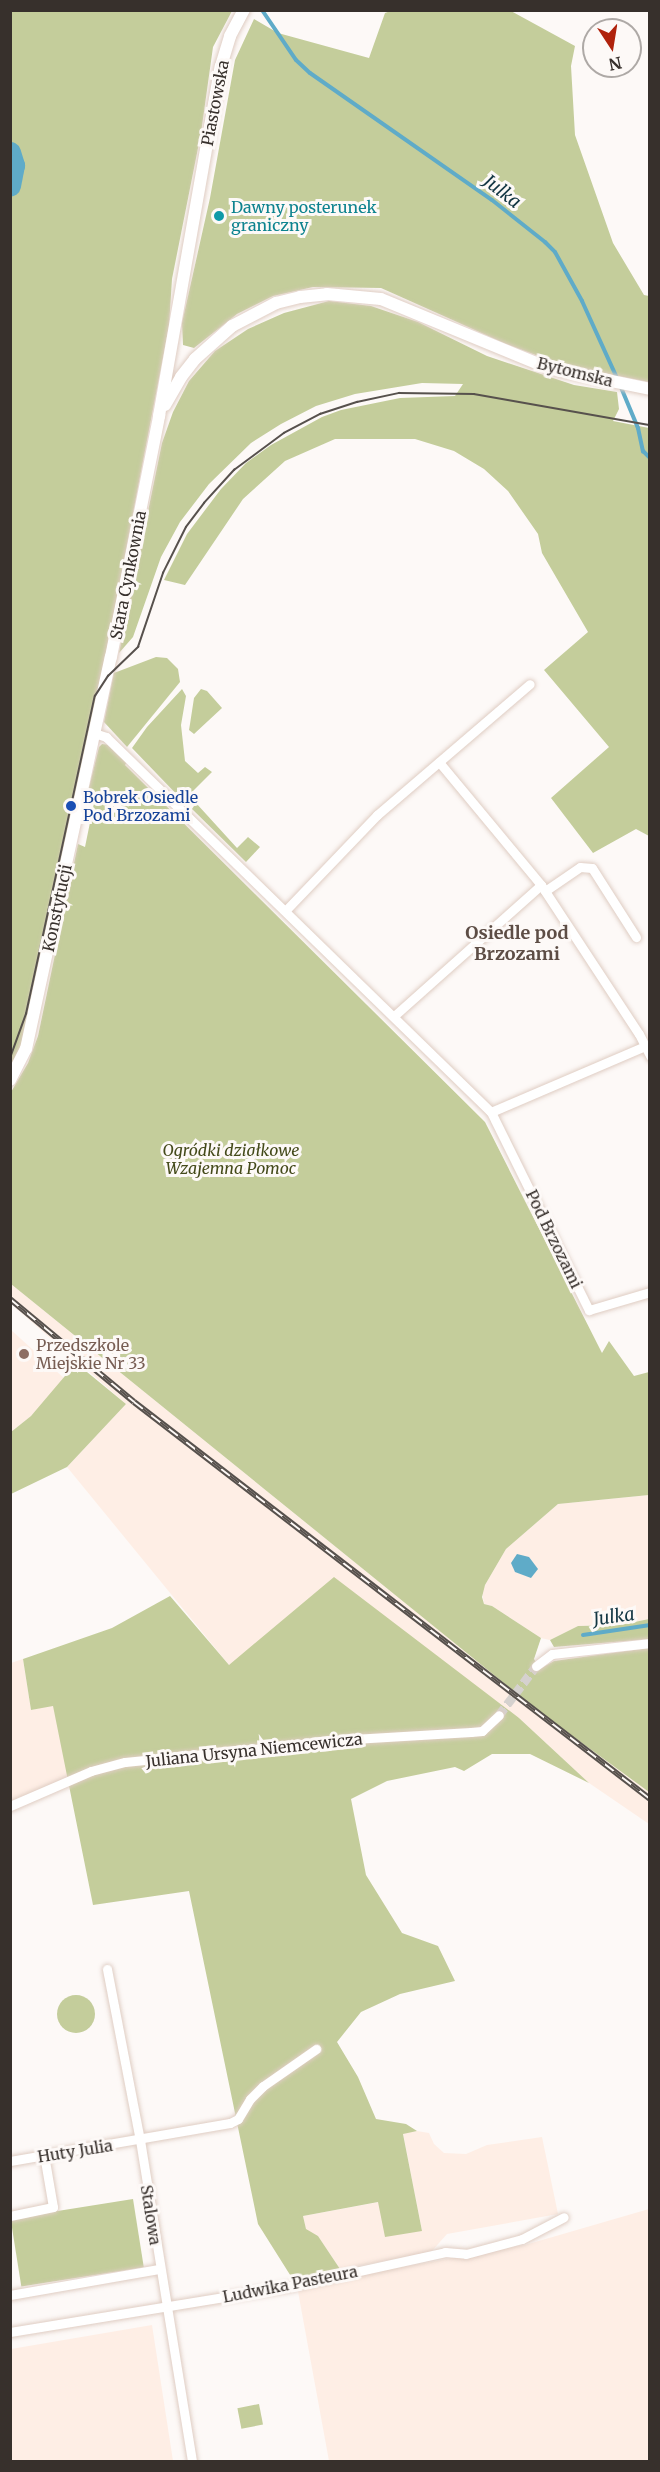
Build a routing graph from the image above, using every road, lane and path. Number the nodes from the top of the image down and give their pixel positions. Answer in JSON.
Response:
{"nodes":[{"id":1,"x":243,"y":10,"type":"edge"},
{"id":2,"x":198,"y":199,"type":"joint"},
{"id":3,"x":502,"y":351,"type":"joint"},
{"id":4,"x":650,"y":389,"type":"edge"},
{"id":5,"x":159,"y":416,"type":"junction"},
{"id":6,"x":530,"y":684,"type":"dead end"},
{"id":7,"x":94,"y":733,"type":"junction"},
{"id":8,"x":439,"y":762,"type":"junction"},
{"id":9,"x":543,"y":888,"type":"junction"},
{"id":10,"x":286,"y":910,"type":"junction"},
{"id":11,"x":636,"y":936,"type":"dead end"},
{"id":12,"x":394,"y":1016,"type":"junction"},
{"id":13,"x":645,"y":1046,"type":"junction"},
{"id":14,"x":650,"y":1056,"type":"edge"},
{"id":15,"x":10,"y":1080,"type":"edge"},
{"id":16,"x":491,"y":1112,"type":"junction"},
{"id":17,"x":650,"y":1292,"type":"edge"},
{"id":18,"x":650,"y":1643,"type":"edge"},
{"id":19,"x":536,"y":1666,"type":"tunnel mouth"},
{"id":20,"x":499,"y":1715,"type":"tunnel mouth"},
{"id":21,"x":10,"y":1806,"type":"edge"},
{"id":22,"x":107,"y":1969,"type":"dead end"},
{"id":23,"x":316,"y":2049,"type":"dead end"},
{"id":24,"x":140,"y":2140,"type":"junction"},
{"id":25,"x":44,"y":2156,"type":"junction"},
{"id":26,"x":10,"y":2161,"type":"edge"},
{"id":27,"x":10,"y":2216,"type":"edge"},
{"id":28,"x":564,"y":2217,"type":"dead end"},
{"id":29,"x":159,"y":2269,"type":"junction"},
{"id":30,"x":10,"y":2295,"type":"edge"},
{"id":31,"x":165,"y":2306,"type":"junction"},
{"id":32,"x":10,"y":2332,"type":"edge"},
{"id":33,"x":192,"y":2462,"type":"edge"}],
"edges":[{"from":1,"to":2,"type":"street","name":"Piastowska"},
{"from":2,"to":5,"type":"street","name":"Stara Cynkownia"},
{"from":3,"to":4,"type":"street","name":"Bytomska"},
{"from":3,"to":5,"type":"street","name":"Stara Cynkownia"},
{"from":5,"to":7,"type":"street","name":"Stara Cynkownia"},
{"from":6,"to":8,"type":"street"},
{"from":7,"to":10,"type":"street","name":"Pod Brzozami"},
{"from":7,"to":15,"type":"street","name":"Konstytucji"},
{"from":8,"to":9,"type":"street"},
{"from":8,"to":10,"type":"street"},
{"from":9,"to":11,"type":"street"},
{"from":9,"to":12,"type":"street"},
{"from":9,"to":13,"type":"street"},
{"from":10,"to":12,"type":"street","name":"Pod Brzozami"},
{"from":12,"to":16,"type":"street","name":"Pod Brzozami"},
{"from":13,"to":14,"type":"street"},
{"from":13,"to":16,"type":"street"},
{"from":16,"to":17,"type":"street","name":"Pod Brzozami"},
{"from":18,"to":19,"type":"street"},
{"from":20,"to":21,"type":"street","name":"Juliana Ursyna Niemcewicza"},
{"from":22,"to":24,"type":"street","name":"Stalowa"},
{"from":23,"to":24,"type":"street","name":"Huty Julia"},
{"from":24,"to":25,"type":"street","name":"Huty Julia"},
{"from":24,"to":29,"type":"street","name":"Stalowa"},
{"from":25,"to":26,"type":"street","name":"Huty Julia"},
{"from":25,"to":27,"type":"street"},
{"from":28,"to":31,"type":"street","name":"Ludwika Pasteura"},
{"from":29,"to":30,"type":"street"},
{"from":29,"to":31,"type":"street","name":"Stalowa"},
{"from":31,"to":32,"type":"street","name":"Ludwika Pasteura"},
{"from":31,"to":33,"type":"street","name":"Stalowa"}]}
